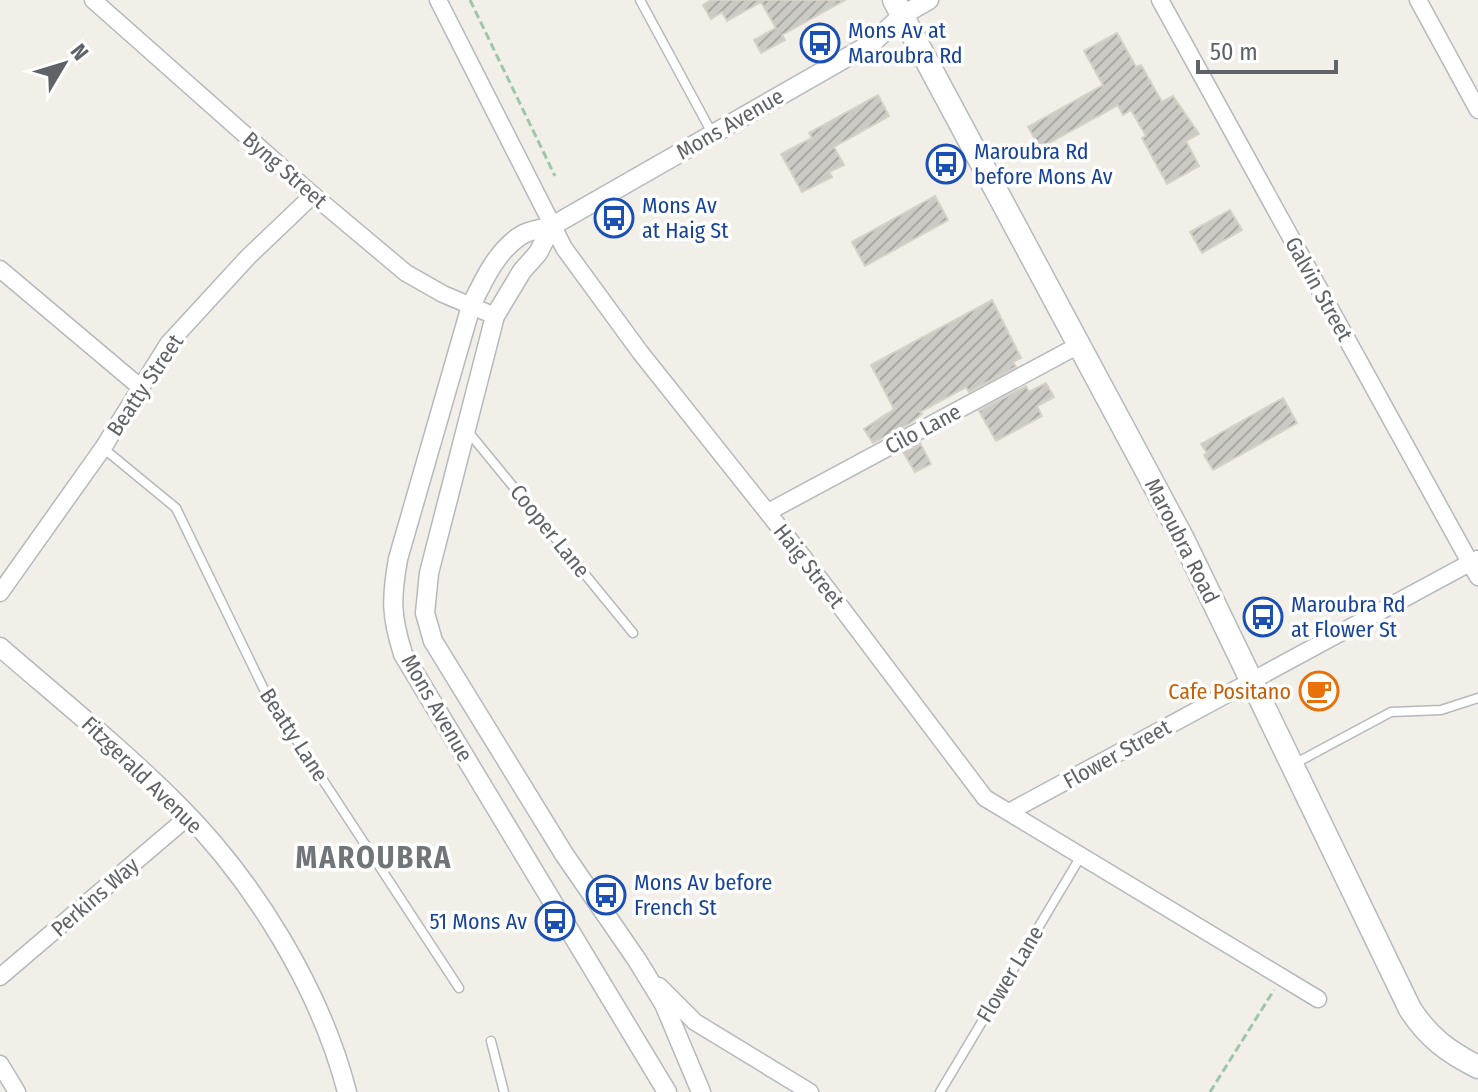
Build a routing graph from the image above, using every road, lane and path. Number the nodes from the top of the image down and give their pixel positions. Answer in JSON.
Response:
{"nodes":[{"id":1,"x":93,"y":0,"type":"edge"},
{"id":2,"x":438,"y":0,"type":"edge"},
{"id":3,"x":470,"y":0,"type":"edge"},
{"id":4,"x":640,"y":0,"type":"edge"},
{"id":5,"x":929,"y":0,"type":"edge"},
{"id":6,"x":1160,"y":0,"type":"edge"},
{"id":7,"x":1418,"y":0,"type":"edge"},
{"id":8,"x":899,"y":8,"type":"edge"},
{"id":9,"x":1478,"y":110,"type":"edge"},
{"id":10,"x":712,"y":133,"type":"junction"},
{"id":11,"x":555,"y":176,"type":"dead end"},
{"id":12,"x":313,"y":195,"type":"junction"},
{"id":13,"x":552,"y":226,"type":"junction"},
{"id":14,"x":0,"y":269,"type":"edge"},
{"id":15,"x":471,"y":306,"type":"junction"},
{"id":16,"x":495,"y":316,"type":"junction"},
{"id":17,"x":1079,"y":345,"type":"junction"},
{"id":18,"x":140,"y":387,"type":"junction"},
{"id":19,"x":466,"y":429,"type":"junction"},
{"id":20,"x":103,"y":448,"type":"junction"},
{"id":21,"x":768,"y":512,"type":"junction"},
{"id":22,"x":1475,"y":566,"type":"edge"},
{"id":23,"x":0,"y":593,"type":"edge"},
{"id":24,"x":633,"y":633,"type":"dead end"},
{"id":25,"x":0,"y":647,"type":"edge"},
{"id":26,"x":1251,"y":681,"type":"junction"},
{"id":27,"x":1478,"y":698,"type":"edge"},
{"id":28,"x":1292,"y":765,"type":"junction"},
{"id":29,"x":1009,"y":812,"type":"junction"},
{"id":30,"x":189,"y":816,"type":"junction"},
{"id":31,"x":1081,"y":856,"type":"junction"},
{"id":32,"x":637,"y":960,"type":"junction"},
{"id":33,"x":0,"y":977,"type":"edge"},
{"id":34,"x":1282,"y":977,"type":"junction"},
{"id":35,"x":459,"y":988,"type":"dead end"},
{"id":36,"x":1318,"y":999,"type":"dead end"},
{"id":37,"x":491,"y":1041,"type":"dead end"},
{"id":38,"x":0,"y":1064,"type":"edge"},
{"id":39,"x":1478,"y":1067,"type":"edge"},
{"id":40,"x":17,"y":1092,"type":"edge"},
{"id":41,"x":347,"y":1092,"type":"edge"},
{"id":42,"x":504,"y":1092,"type":"edge"},
{"id":43,"x":667,"y":1092,"type":"edge"},
{"id":44,"x":701,"y":1092,"type":"edge"},
{"id":45,"x":810,"y":1092,"type":"edge"},
{"id":46,"x":940,"y":1092,"type":"edge"},
{"id":47,"x":1210,"y":1092,"type":"edge"}],
"edges":[{"from":1,"to":12,"type":"street","name":"Byng Street"},
{"from":2,"to":13,"type":"street","name":"Haig Street"},
{"from":3,"to":11,"type":"path"},
{"from":4,"to":10,"type":"lane"},
{"from":5,"to":8,"type":"street","name":"Mons Avenue"},
{"from":6,"to":22,"type":"street","name":"Galvin Street"},
{"from":7,"to":9,"type":"street"},
{"from":8,"to":10,"type":"street","name":"Mons Avenue"},
{"from":8,"to":17,"type":"main road","name":"Maroubra Road"},
{"from":10,"to":13,"type":"street","name":"Mons Avenue"},
{"from":12,"to":15,"type":"street","name":"Byng Street"},
{"from":12,"to":18,"type":"street","name":"Beatty Street"},
{"from":13,"to":15,"type":"street","name":"Mons Avenue"},
{"from":13,"to":16,"type":"street","name":"Mons Avenue"},
{"from":13,"to":21,"type":"street","name":"Haig Street"},
{"from":14,"to":18,"type":"street"},
{"from":15,"to":16,"type":"street","name":"Byng Street"},
{"from":15,"to":43,"type":"street","name":"Mons Avenue"},
{"from":16,"to":19,"type":"street","name":"Mons Avenue"},
{"from":17,"to":21,"type":"street","name":"Cilo Lane"},
{"from":17,"to":26,"type":"main road","name":"Maroubra Road"},
{"from":18,"to":20,"type":"street","name":"Beatty Street"},
{"from":19,"to":24,"type":"lane","name":"Cooper Lane"},
{"from":19,"to":32,"type":"street","name":"Mons Avenue"},
{"from":20,"to":23,"type":"street","name":"Beatty Street"},
{"from":20,"to":35,"type":"lane","name":"Beatty Lane"},
{"from":21,"to":29,"type":"street","name":"Haig Street"},
{"from":22,"to":26,"type":"street","name":"Flower Street"},
{"from":25,"to":30,"type":"street","name":"Fitzgerald Avenue"},
{"from":26,"to":28,"type":"main road","name":"Maroubra Road"},
{"from":26,"to":29,"type":"street","name":"Flower Street"},
{"from":27,"to":28,"type":"lane"},
{"from":28,"to":39,"type":"main road","name":"Maroubra Road"},
{"from":29,"to":31,"type":"street","name":"Haig Street"},
{"from":30,"to":33,"type":"street","name":"Perkins Way"},
{"from":30,"to":41,"type":"street","name":"Fitzgerald Avenue"},
{"from":31,"to":34,"type":"street","name":"Haig Street"},
{"from":31,"to":46,"type":"lane","name":"Flower Lane"},
{"from":32,"to":44,"type":"street","name":"Mons Avenue"},
{"from":32,"to":45,"type":"street"},
{"from":34,"to":36,"type":"street","name":"Haig Street"},
{"from":34,"to":47,"type":"path"},
{"from":37,"to":42,"type":"lane"},
{"from":38,"to":40,"type":"street"}]}
